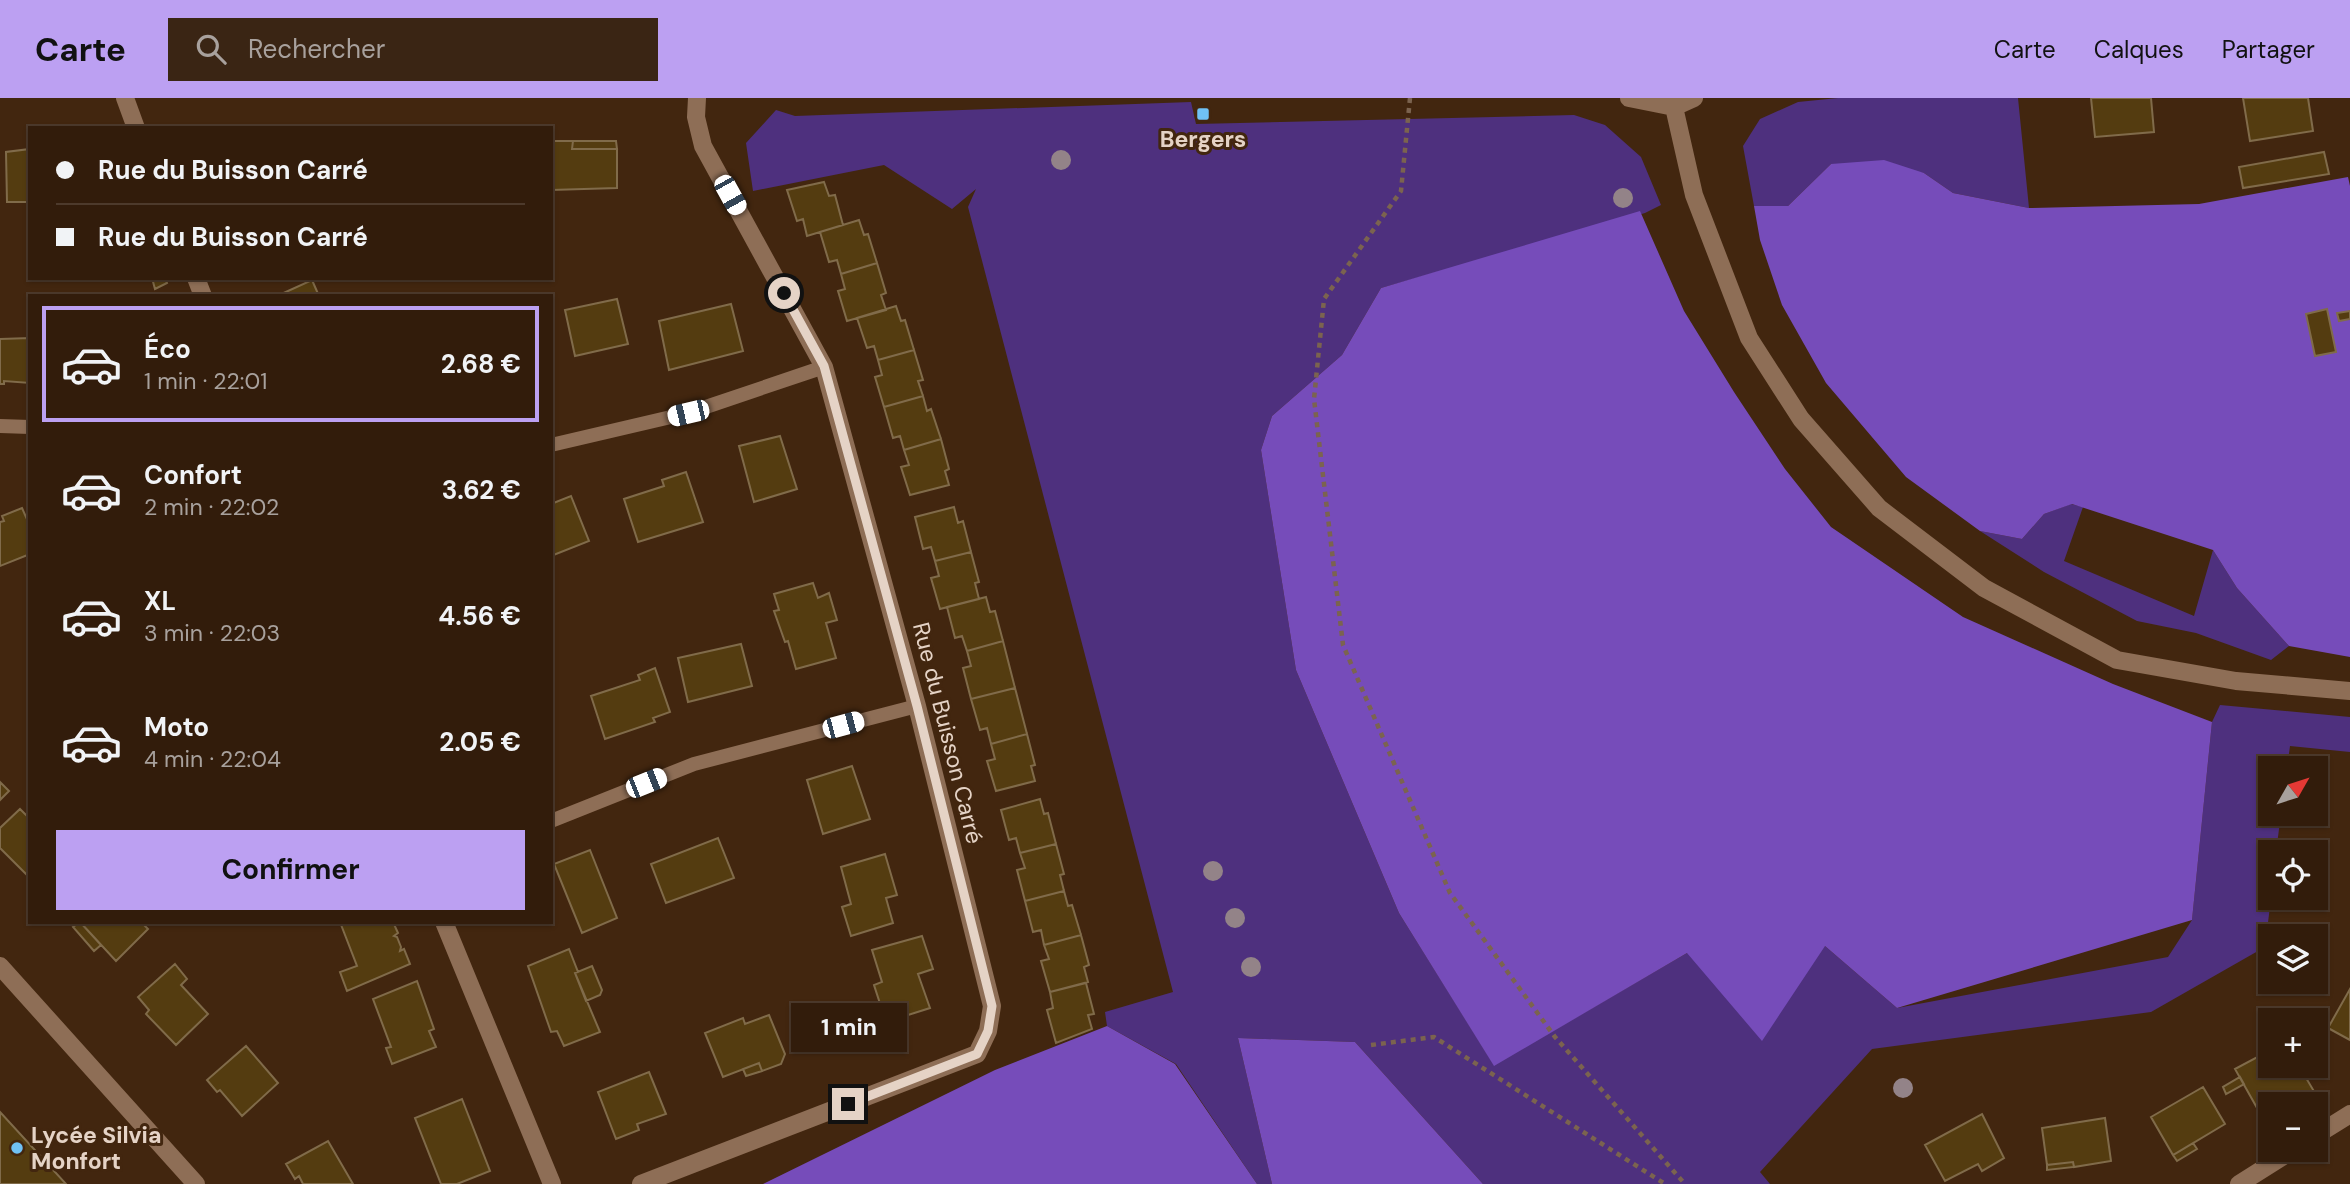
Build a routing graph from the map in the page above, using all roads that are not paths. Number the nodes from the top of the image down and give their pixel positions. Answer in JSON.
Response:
{"nodes":[{"id":1,"x":125,"y":98,"type":"edge"},
{"id":2,"x":696,"y":98,"type":"edge"},
{"id":3,"x":1629,"y":98,"type":"edge"},
{"id":4,"x":1694,"y":98,"type":"edge"},
{"id":5,"x":1674,"y":107,"type":"junction"},
{"id":6,"x":134,"y":126,"type":"edge"},
{"id":7,"x":824,"y":366,"type":"junction"},
{"id":8,"x":0,"y":426,"type":"edge"},
{"id":9,"x":28,"y":427,"type":"edge"},
{"id":10,"x":553,"y":445,"type":"edge"},
{"id":11,"x":2350,"y":691,"type":"edge"},
{"id":12,"x":917,"y":706,"type":"junction"},
{"id":13,"x":553,"y":820,"type":"edge"},
{"id":14,"x":445,"y":924,"type":"edge"},
{"id":15,"x":0,"y":966,"type":"edge"},
{"id":16,"x":2350,"y":1114,"type":"edge"},
{"id":17,"x":2328,"y":1128,"type":"edge"},
{"id":18,"x":2274,"y":1162,"type":"edge"},
{"id":19,"x":196,"y":1184,"type":"edge"},
{"id":20,"x":552,"y":1184,"type":"edge"},
{"id":21,"x":642,"y":1184,"type":"edge"},
{"id":22,"x":2239,"y":1184,"type":"edge"}],
"edges":[{"from":1,"to":6,"type":"street"},
{"from":2,"to":7,"type":"street","name":"Rue du Buisson Carré"},
{"from":3,"to":5,"type":"street"},
{"from":4,"to":5,"type":"street"},
{"from":5,"to":11,"type":"street"},
{"from":7,"to":10,"type":"lane"},
{"from":7,"to":12,"type":"street","name":"Rue du Buisson Carré"},
{"from":8,"to":9,"type":"lane"},
{"from":12,"to":13,"type":"lane"},
{"from":12,"to":21,"type":"street","name":"Rue du Buisson Carré"},
{"from":14,"to":20,"type":"street"},
{"from":15,"to":19,"type":"street"},
{"from":16,"to":17,"type":"street"},
{"from":18,"to":22,"type":"street"}]}
